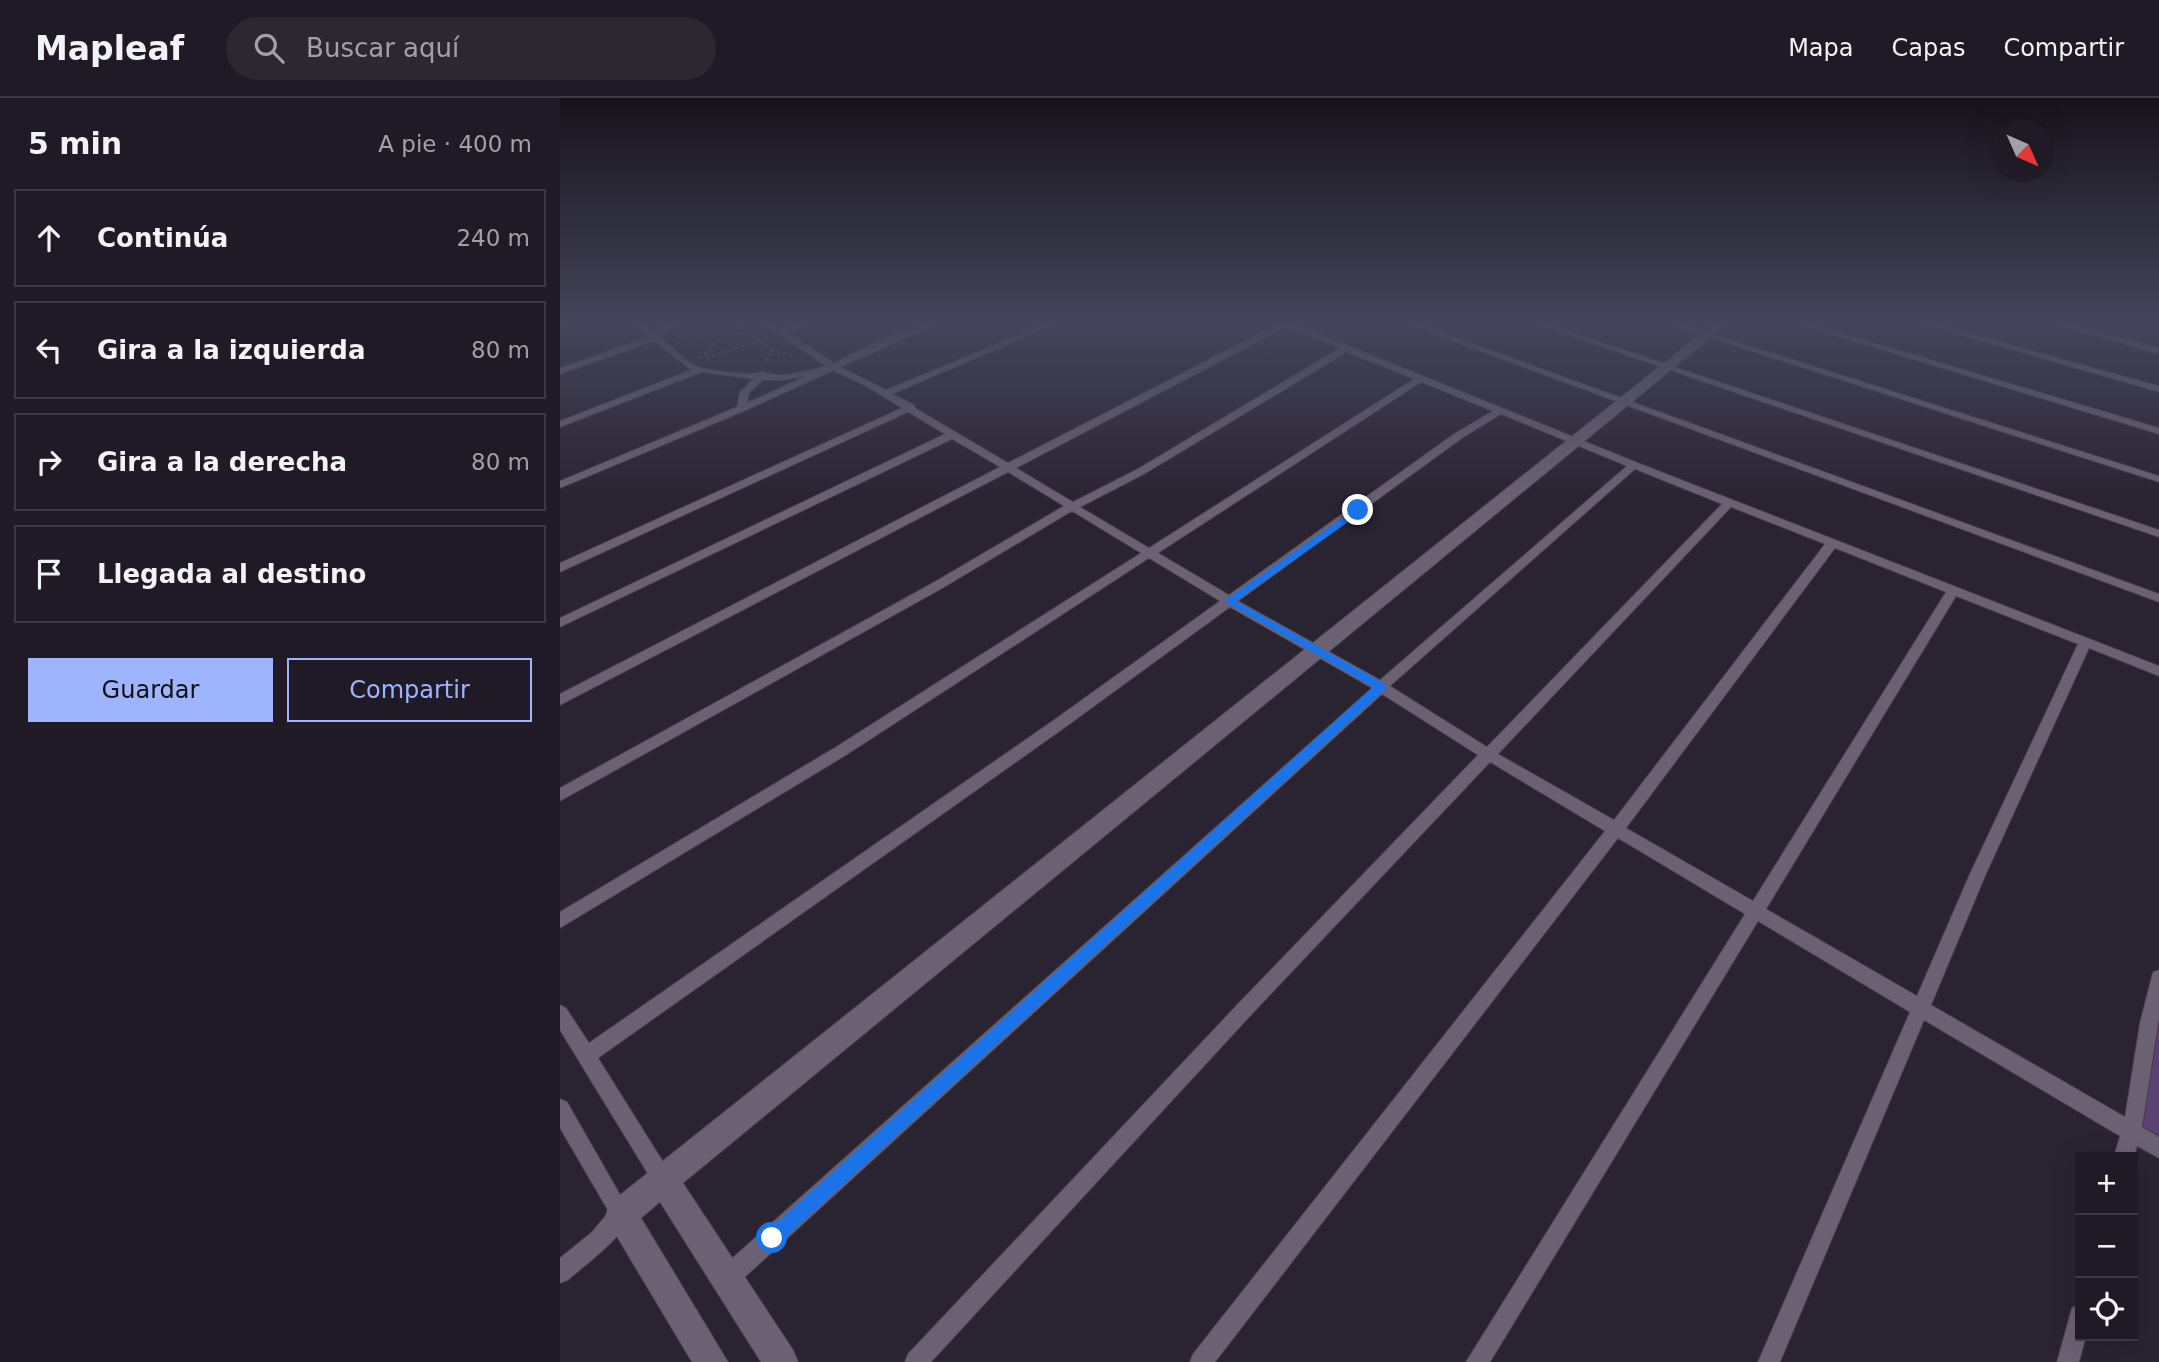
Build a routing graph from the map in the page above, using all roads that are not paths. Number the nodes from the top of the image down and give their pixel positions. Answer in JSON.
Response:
{"nodes":[{"id":1,"x":668,"y":382,"type":"edge"},
{"id":2,"x":734,"y":382,"type":"edge"},
{"id":3,"x":755,"y":382,"type":"edge"},
{"id":4,"x":803,"y":382,"type":"edge"},
{"id":5,"x":864,"y":382,"type":"edge"},
{"id":6,"x":913,"y":382,"type":"edge"},
{"id":7,"x":1175,"y":382,"type":"edge"},
{"id":8,"x":1290,"y":382,"type":"edge"},
{"id":9,"x":1415,"y":382,"type":"edge"},
{"id":10,"x":1431,"y":382,"type":"edge"},
{"id":11,"x":1567,"y":382,"type":"edge"},
{"id":12,"x":1649,"y":382,"type":"edge"},
{"id":13,"x":1708,"y":382,"type":"edge"},
{"id":14,"x":1871,"y":382,"type":"edge"},
{"id":15,"x":1995,"y":382,"type":"edge"},
{"id":16,"x":2134,"y":382,"type":"edge"},
{"id":17,"x":2159,"y":389,"type":"edge"},
{"id":18,"x":745,"y":392,"type":"junction"},
{"id":19,"x":887,"y":393,"type":"junction"},
{"id":20,"x":764,"y":399,"type":"junction"},
{"id":21,"x":1623,"y":403,"type":"junction"},
{"id":22,"x":912,"y":407,"type":"junction"},
{"id":23,"x":741,"y":409,"type":"junction"},
{"id":24,"x":1501,"y":410,"type":"junction"},
{"id":25,"x":560,"y":424,"type":"edge"},
{"id":26,"x":2159,"y":431,"type":"edge"},
{"id":27,"x":954,"y":434,"type":"junction"},
{"id":28,"x":1576,"y":441,"type":"junction"},
{"id":29,"x":1634,"y":465,"type":"junction"},
{"id":30,"x":1008,"y":470,"type":"junction"},
{"id":31,"x":2159,"y":479,"type":"edge"},
{"id":32,"x":560,"y":485,"type":"edge"},
{"id":33,"x":1730,"y":502,"type":"junction"},
{"id":34,"x":1071,"y":507,"type":"junction"},
{"id":35,"x":2159,"y":534,"type":"edge"},
{"id":36,"x":1833,"y":542,"type":"junction"},
{"id":37,"x":1148,"y":553,"type":"junction"},
{"id":38,"x":560,"y":568,"type":"edge"},
{"id":39,"x":1954,"y":589,"type":"junction"},
{"id":40,"x":2159,"y":598,"type":"edge"},
{"id":41,"x":1229,"y":601,"type":"junction"},
{"id":42,"x":560,"y":623,"type":"edge"},
{"id":43,"x":2085,"y":642,"type":"junction"},
{"id":44,"x":1318,"y":649,"type":"junction"},
{"id":45,"x":2159,"y":671,"type":"edge"},
{"id":46,"x":1381,"y":687,"type":"junction"},
{"id":47,"x":560,"y":700,"type":"edge"},
{"id":48,"x":1489,"y":755,"type":"junction"},
{"id":49,"x":560,"y":796,"type":"edge"},
{"id":50,"x":1616,"y":829,"type":"junction"},
{"id":51,"x":1755,"y":911,"type":"junction"},
{"id":52,"x":560,"y":920,"type":"edge"},
{"id":53,"x":2159,"y":978,"type":"edge"},
{"id":54,"x":1920,"y":1007,"type":"junction"},
{"id":55,"x":560,"y":1014,"type":"edge"},
{"id":56,"x":586,"y":1056,"type":"junction"},
{"id":57,"x":560,"y":1109,"type":"edge"},
{"id":58,"x":2132,"y":1132,"type":"junction"},
{"id":59,"x":2159,"y":1148,"type":"edge"},
{"id":60,"x":2126,"y":1152,"type":"edge"},
{"id":61,"x":663,"y":1180,"type":"junction"},
{"id":62,"x":621,"y":1214,"type":"junction"},
{"id":63,"x":560,"y":1272,"type":"edge"},
{"id":64,"x":727,"y":1278,"type":"junction"},
{"id":65,"x":2075,"y":1335,"type":"edge"},
{"id":66,"x":711,"y":1362,"type":"edge"},
{"id":67,"x":781,"y":1362,"type":"edge"},
{"id":68,"x":916,"y":1362,"type":"edge"},
{"id":69,"x":1201,"y":1362,"type":"edge"},
{"id":70,"x":1477,"y":1362,"type":"edge"},
{"id":71,"x":1769,"y":1362,"type":"edge"},
{"id":72,"x":2068,"y":1362,"type":"edge"}],
"edges":[{"from":1,"to":25,"type":"street"},
{"from":2,"to":18,"type":"street"},
{"from":3,"to":18,"type":"street"},
{"from":4,"to":20,"type":"street"},
{"from":5,"to":19,"type":"street"},
{"from":6,"to":19,"type":"street"},
{"from":7,"to":30,"type":"street"},
{"from":8,"to":34,"type":"street"},
{"from":9,"to":37,"type":"street"},
{"from":10,"to":24,"type":"street"},
{"from":11,"to":21,"type":"street"},
{"from":12,"to":21,"type":"street"},
{"from":13,"to":35,"type":"street"},
{"from":14,"to":31,"type":"street"},
{"from":15,"to":26,"type":"street"},
{"from":16,"to":17,"type":"street"},
{"from":18,"to":20,"type":"street"},
{"from":18,"to":23,"type":"street"},
{"from":19,"to":22,"type":"street"},
{"from":20,"to":23,"type":"street"},
{"from":21,"to":28,"type":"street"},
{"from":21,"to":40,"type":"street"},
{"from":22,"to":27,"type":"street"},
{"from":22,"to":38,"type":"street"},
{"from":23,"to":32,"type":"street"},
{"from":24,"to":28,"type":"street"},
{"from":24,"to":41,"type":"street"},
{"from":27,"to":30,"type":"street"},
{"from":27,"to":42,"type":"street"},
{"from":28,"to":29,"type":"street"},
{"from":28,"to":44,"type":"street"},
{"from":29,"to":33,"type":"street"},
{"from":29,"to":46,"type":"street"},
{"from":30,"to":34,"type":"street"},
{"from":30,"to":47,"type":"street"},
{"from":33,"to":36,"type":"street"},
{"from":33,"to":48,"type":"street"},
{"from":34,"to":37,"type":"street"},
{"from":34,"to":49,"type":"street"},
{"from":36,"to":39,"type":"street"},
{"from":36,"to":50,"type":"street"},
{"from":37,"to":41,"type":"street"},
{"from":37,"to":52,"type":"street"},
{"from":39,"to":43,"type":"street"},
{"from":39,"to":51,"type":"street"},
{"from":41,"to":44,"type":"street"},
{"from":41,"to":56,"type":"street"},
{"from":43,"to":45,"type":"street"},
{"from":43,"to":54,"type":"street"},
{"from":44,"to":46,"type":"street"},
{"from":44,"to":61,"type":"street"},
{"from":46,"to":48,"type":"street"},
{"from":46,"to":64,"type":"street"},
{"from":48,"to":50,"type":"street"},
{"from":48,"to":68,"type":"street"},
{"from":50,"to":51,"type":"street"},
{"from":50,"to":69,"type":"street"},
{"from":51,"to":54,"type":"street"},
{"from":51,"to":70,"type":"street"},
{"from":53,"to":58,"type":"street"},
{"from":54,"to":58,"type":"street"},
{"from":54,"to":71,"type":"street"},
{"from":55,"to":56,"type":"street"},
{"from":56,"to":61,"type":"street"},
{"from":57,"to":62,"type":"street"},
{"from":58,"to":59,"type":"street"},
{"from":58,"to":60,"type":"street"},
{"from":61,"to":62,"type":"street"},
{"from":61,"to":64,"type":"street"},
{"from":62,"to":63,"type":"street"},
{"from":62,"to":66,"type":"street"},
{"from":64,"to":67,"type":"street"},
{"from":65,"to":72,"type":"street"}]}
